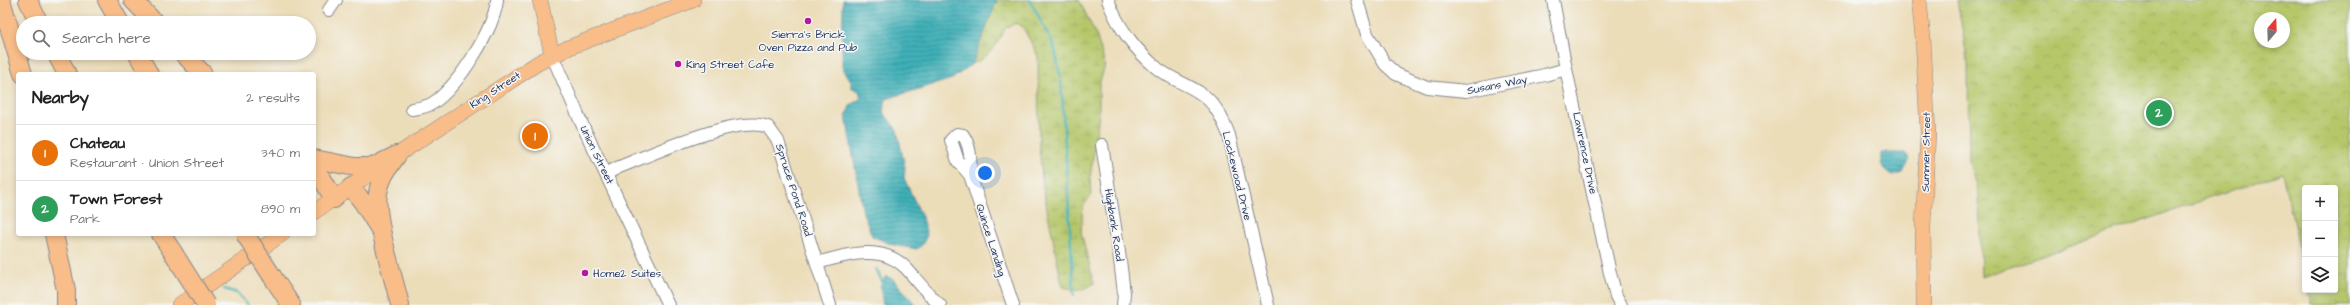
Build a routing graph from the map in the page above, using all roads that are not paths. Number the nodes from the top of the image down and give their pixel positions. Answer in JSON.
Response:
{"nodes":[{"id":1,"x":2,"y":0,"type":"edge"},
{"id":2,"x":28,"y":0,"type":"edge"},
{"id":3,"x":107,"y":0,"type":"edge"},
{"id":4,"x":133,"y":0,"type":"edge"},
{"id":5,"x":497,"y":0,"type":"edge"},
{"id":6,"x":540,"y":0,"type":"edge"},
{"id":7,"x":693,"y":0,"type":"edge"},
{"id":8,"x":1108,"y":0,"type":"edge"},
{"id":9,"x":1357,"y":0,"type":"edge"},
{"id":10,"x":1553,"y":0,"type":"edge"},
{"id":11,"x":1918,"y":0,"type":"edge"},
{"id":12,"x":36,"y":16,"type":"edge"},
{"id":13,"x":116,"y":16,"type":"edge"},
{"id":14,"x":148,"y":16,"type":"edge"},
{"id":15,"x":16,"y":49,"type":"edge"},
{"id":16,"x":552,"y":55,"type":"junction"},
{"id":17,"x":19,"y":60,"type":"edge"},
{"id":18,"x":60,"y":60,"type":"edge"},
{"id":19,"x":141,"y":60,"type":"edge"},
{"id":20,"x":190,"y":60,"type":"edge"},
{"id":21,"x":1566,"y":69,"type":"junction"},
{"id":22,"x":22,"y":72,"type":"edge"},
{"id":23,"x":66,"y":72,"type":"edge"},
{"id":24,"x":148,"y":72,"type":"edge"},
{"id":25,"x":201,"y":72,"type":"edge"},
{"id":26,"x":412,"y":109,"type":"dead end"},
{"id":27,"x":1102,"y":146,"type":"dead end"},
{"id":28,"x":397,"y":154,"type":"junction"},
{"id":29,"x":316,"y":159,"type":"edge"},
{"id":30,"x":316,"y":172,"type":"edge"},
{"id":31,"x":606,"y":174,"type":"junction"},
{"id":32,"x":970,"y":175,"type":"dead end"},
{"id":33,"x":351,"y":188,"type":"junction"},
{"id":34,"x":334,"y":199,"type":"junction"},
{"id":35,"x":316,"y":211,"type":"edge"},
{"id":36,"x":54,"y":236,"type":"edge"},
{"id":37,"x":162,"y":236,"type":"edge"},
{"id":38,"x":246,"y":236,"type":"edge"},
{"id":39,"x":279,"y":236,"type":"edge"},
{"id":40,"x":383,"y":236,"type":"junction"},
{"id":41,"x":817,"y":263,"type":"junction"},
{"id":42,"x":69,"y":300,"type":"edge"},
{"id":43,"x":178,"y":305,"type":"edge"},
{"id":44,"x":206,"y":305,"type":"edge"},
{"id":45,"x":291,"y":305,"type":"edge"},
{"id":46,"x":400,"y":305,"type":"edge"},
{"id":47,"x":668,"y":305,"type":"edge"},
{"id":48,"x":830,"y":305,"type":"edge"},
{"id":49,"x":940,"y":305,"type":"edge"},
{"id":50,"x":1013,"y":305,"type":"edge"},
{"id":51,"x":1122,"y":305,"type":"edge"},
{"id":52,"x":1268,"y":305,"type":"edge"},
{"id":53,"x":1620,"y":305,"type":"edge"},
{"id":54,"x":1924,"y":305,"type":"edge"}],
"edges":[{"from":1,"to":15,"type":"highway"},
{"from":2,"to":12,"type":"highway"},
{"from":3,"to":13,"type":"highway"},
{"from":4,"to":14,"type":"highway"},
{"from":5,"to":26,"type":"street"},
{"from":6,"to":16,"type":"main road","name":"Union Street"},
{"from":7,"to":16,"type":"main road","name":"King Street"},
{"from":8,"to":52,"type":"street","name":"Lockewood Drive"},
{"from":9,"to":21,"type":"street","name":"Susans Way"},
{"from":10,"to":21,"type":"street","name":"Lawrence Drive"},
{"from":11,"to":54,"type":"main road","name":"Summer Street"},
{"from":16,"to":28,"type":"main road","name":"King Street"},
{"from":16,"to":31,"type":"street","name":"Union Street"},
{"from":17,"to":22,"type":"highway"},
{"from":18,"to":23,"type":"highway"},
{"from":19,"to":24,"type":"highway"},
{"from":20,"to":25,"type":"highway"},
{"from":21,"to":53,"type":"street","name":"Lawrence Drive"},
{"from":27,"to":51,"type":"street","name":"Highbank Road"},
{"from":28,"to":29,"type":"highway"},
{"from":28,"to":33,"type":"main road","name":"King Street"},
{"from":28,"to":40,"type":"highway"},
{"from":30,"to":34,"type":"highway"},
{"from":31,"to":41,"type":"street","name":"Spruce Pond Road"},
{"from":31,"to":47,"type":"street","name":"Union Street"},
{"from":32,"to":50,"type":"street","name":"Quince Landing"},
{"from":33,"to":34,"type":"main road","name":"King Street"},
{"from":33,"to":40,"type":"highway"},
{"from":34,"to":35,"type":"main road","name":"King Street"},
{"from":36,"to":42,"type":"highway"},
{"from":37,"to":44,"type":"highway","bridge":true},
{"from":38,"to":45,"type":"highway","bridge":true},
{"from":39,"to":43,"type":"main road"},
{"from":40,"to":46,"type":"highway"},
{"from":41,"to":48,"type":"street","name":"Spruce Pond Road"},
{"from":41,"to":49,"type":"street"}]}
